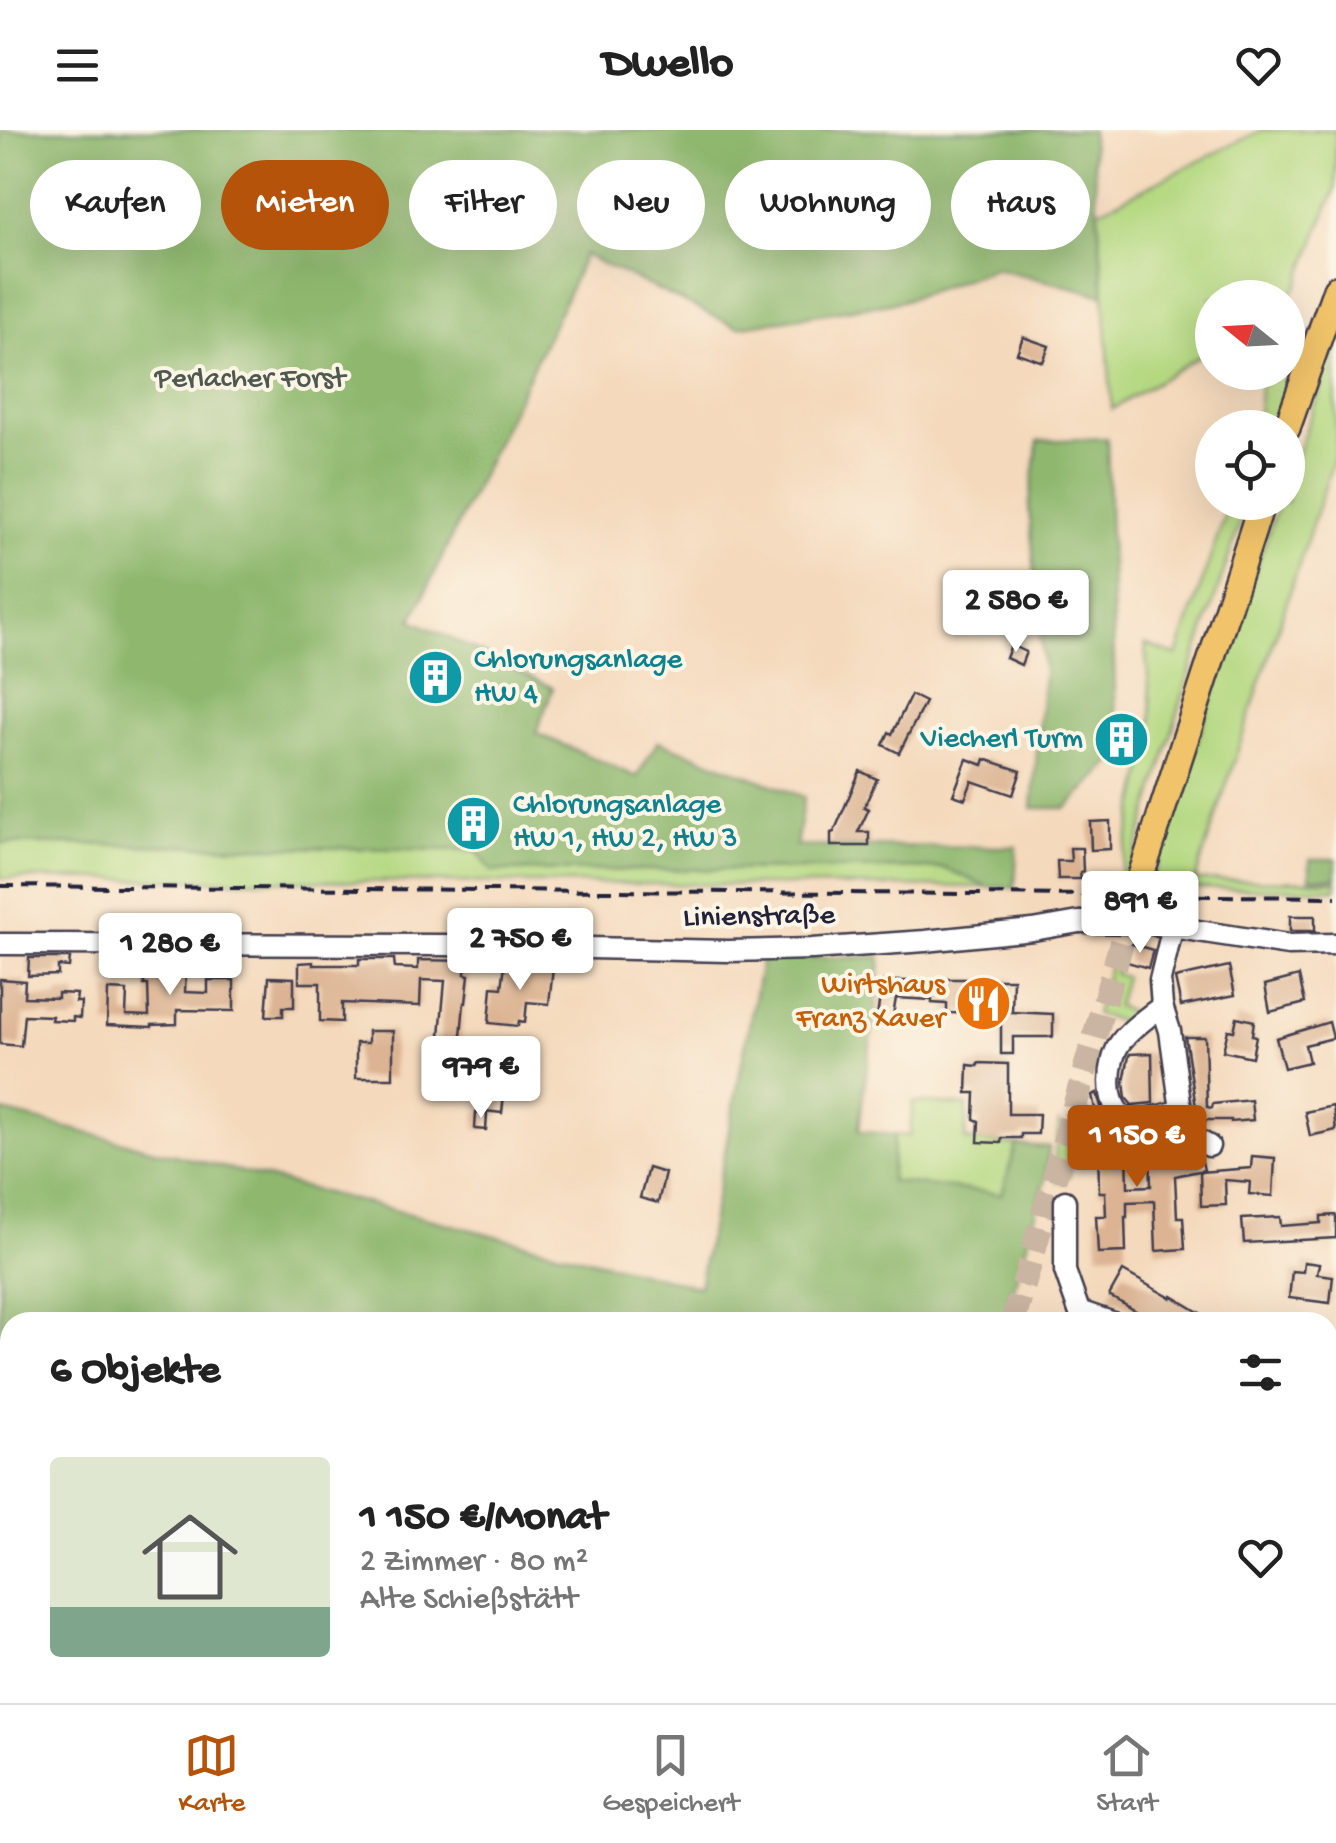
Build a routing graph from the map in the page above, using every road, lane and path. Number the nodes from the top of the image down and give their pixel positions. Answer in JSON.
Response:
{"nodes":[{"id":1,"x":1336,"y":289,"type":"edge"},
{"id":2,"x":1293,"y":410,"type":"edge"},
{"id":3,"x":1256,"y":520,"type":"edge"},
{"id":4,"x":1138,"y":885,"type":"tunnel mouth"},
{"id":5,"x":1173,"y":926,"type":"junction"},
{"id":6,"x":0,"y":944,"type":"edge"},
{"id":7,"x":1335,"y":950,"type":"edge"},
{"id":8,"x":1162,"y":1006,"type":"junction"},
{"id":9,"x":1181,"y":1110,"type":"junction"},
{"id":10,"x":1209,"y":1146,"type":"dead end"},
{"id":11,"x":1065,"y":1201,"type":"dead end"},
{"id":12,"x":1078,"y":1312,"type":"edge"}],
"edges":[{"from":1,"to":2,"type":"main road"},
{"from":3,"to":4,"type":"main road"},
{"from":5,"to":6,"type":"street","name":"Linienstraße","bridge":true},
{"from":5,"to":7,"type":"street","name":"Linienstraße"},
{"from":5,"to":8,"type":"street"},
{"from":8,"to":9,"type":"street"},
{"from":8,"to":9,"type":"street"},
{"from":9,"to":10,"type":"street"},
{"from":11,"to":12,"type":"street"}]}
